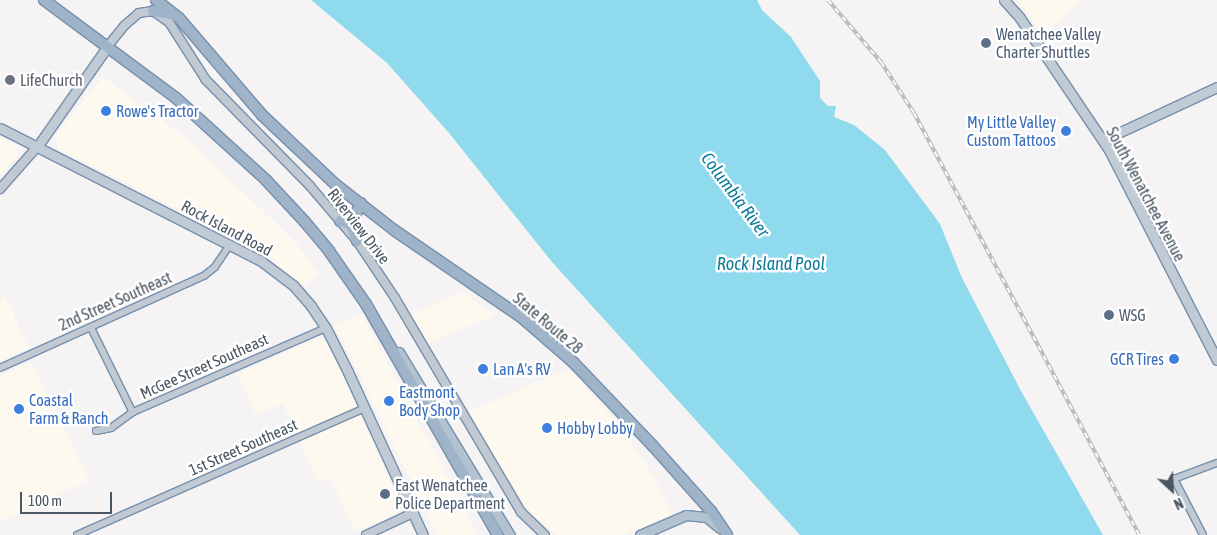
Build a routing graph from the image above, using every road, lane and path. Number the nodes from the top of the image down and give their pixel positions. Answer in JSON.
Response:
{"nodes":[{"id":1,"x":44,"y":0,"type":"edge"},
{"id":2,"x":156,"y":0,"type":"edge"},
{"id":3,"x":1004,"y":0,"type":"edge"},
{"id":4,"x":153,"y":11,"type":"junction"},
{"id":5,"x":179,"y":18,"type":"junction"},
{"id":6,"x":107,"y":47,"type":"junction"},
{"id":7,"x":1217,"y":87,"type":"edge"},
{"id":8,"x":0,"y":128,"type":"edge"},
{"id":9,"x":1103,"y":140,"type":"junction"},
{"id":10,"x":37,"y":147,"type":"junction"},
{"id":11,"x":0,"y":189,"type":"edge"},
{"id":12,"x":361,"y":203,"type":"junction"},
{"id":13,"x":354,"y":217,"type":"junction"},
{"id":14,"x":340,"y":221,"type":"junction"},
{"id":15,"x":356,"y":241,"type":"junction"},
{"id":16,"x":230,"y":245,"type":"junction"},
{"id":17,"x":375,"y":319,"type":"junction"},
{"id":18,"x":91,"y":326,"type":"junction"},
{"id":19,"x":326,"y":328,"type":"junction"},
{"id":20,"x":1217,"y":360,"type":"edge"},
{"id":21,"x":0,"y":368,"type":"edge"},
{"id":22,"x":365,"y":408,"type":"junction"},
{"id":23,"x":132,"y":412,"type":"junction"},
{"id":24,"x":96,"y":430,"type":"dead end"},
{"id":25,"x":1217,"y":463,"type":"edge"},
{"id":26,"x":413,"y":514,"type":"junction"},
{"id":27,"x":643,"y":534,"type":"edge"},
{"id":28,"x":726,"y":534,"type":"edge"},
{"id":29,"x":77,"y":535,"type":"edge"},
{"id":30,"x":366,"y":535,"type":"edge"},
{"id":31,"x":423,"y":535,"type":"edge"},
{"id":32,"x":498,"y":535,"type":"edge"},
{"id":33,"x":510,"y":535,"type":"edge"},
{"id":34,"x":545,"y":535,"type":"edge"},
{"id":35,"x":1203,"y":535,"type":"edge"}],
"edges":[{"from":1,"to":6,"type":"highway"},
{"from":2,"to":5,"type":"highway","name":"State Route 28"},
{"from":3,"to":9,"type":"main road","name":"South Wenatchee Avenue"},
{"from":4,"to":5,"type":"highway"},
{"from":4,"to":6,"type":"street"},
{"from":4,"to":14,"type":"street","name":"Riverview Drive"},
{"from":5,"to":12,"type":"highway","name":"State Route 28"},
{"from":6,"to":10,"type":"main road"},
{"from":6,"to":17,"type":"highway"},
{"from":7,"to":9,"type":"main road"},
{"from":8,"to":10,"type":"main road","name":"Rock Island Road"},
{"from":9,"to":20,"type":"main road","name":"South Wenatchee Avenue"},
{"from":10,"to":11,"type":"street"},
{"from":10,"to":16,"type":"main road","name":"Rock Island Road"},
{"from":12,"to":13,"type":"highway"},
{"from":12,"to":28,"type":"highway","name":"State Route 28"},
{"from":13,"to":14,"type":"highway"},
{"from":13,"to":15,"type":"highway"},
{"from":14,"to":15,"type":"street","name":"Riverview Drive"},
{"from":15,"to":34,"type":"street","name":"Riverview Drive"},
{"from":16,"to":18,"type":"street","name":"2nd Street Southeast"},
{"from":16,"to":19,"type":"main road","name":"Rock Island Road"},
{"from":17,"to":32,"type":"highway"},
{"from":17,"to":33,"type":"main road"},
{"from":18,"to":21,"type":"street","name":"2nd Street Southeast"},
{"from":18,"to":23,"type":"street"},
{"from":19,"to":22,"type":"main road","name":"Rock Island Road"},
{"from":19,"to":23,"type":"street","name":"McGee Street Southeast"},
{"from":22,"to":26,"type":"main road","name":"Rock Island Road"},
{"from":22,"to":29,"type":"street","name":"1st Street Southeast"},
{"from":23,"to":24,"type":"street","name":"McGee Street Southeast"},
{"from":25,"to":35,"type":"street"},
{"from":26,"to":30,"type":"street"},
{"from":26,"to":31,"type":"main road","name":"Rock Island Road"},
{"from":27,"to":28,"type":"main road"}]}
